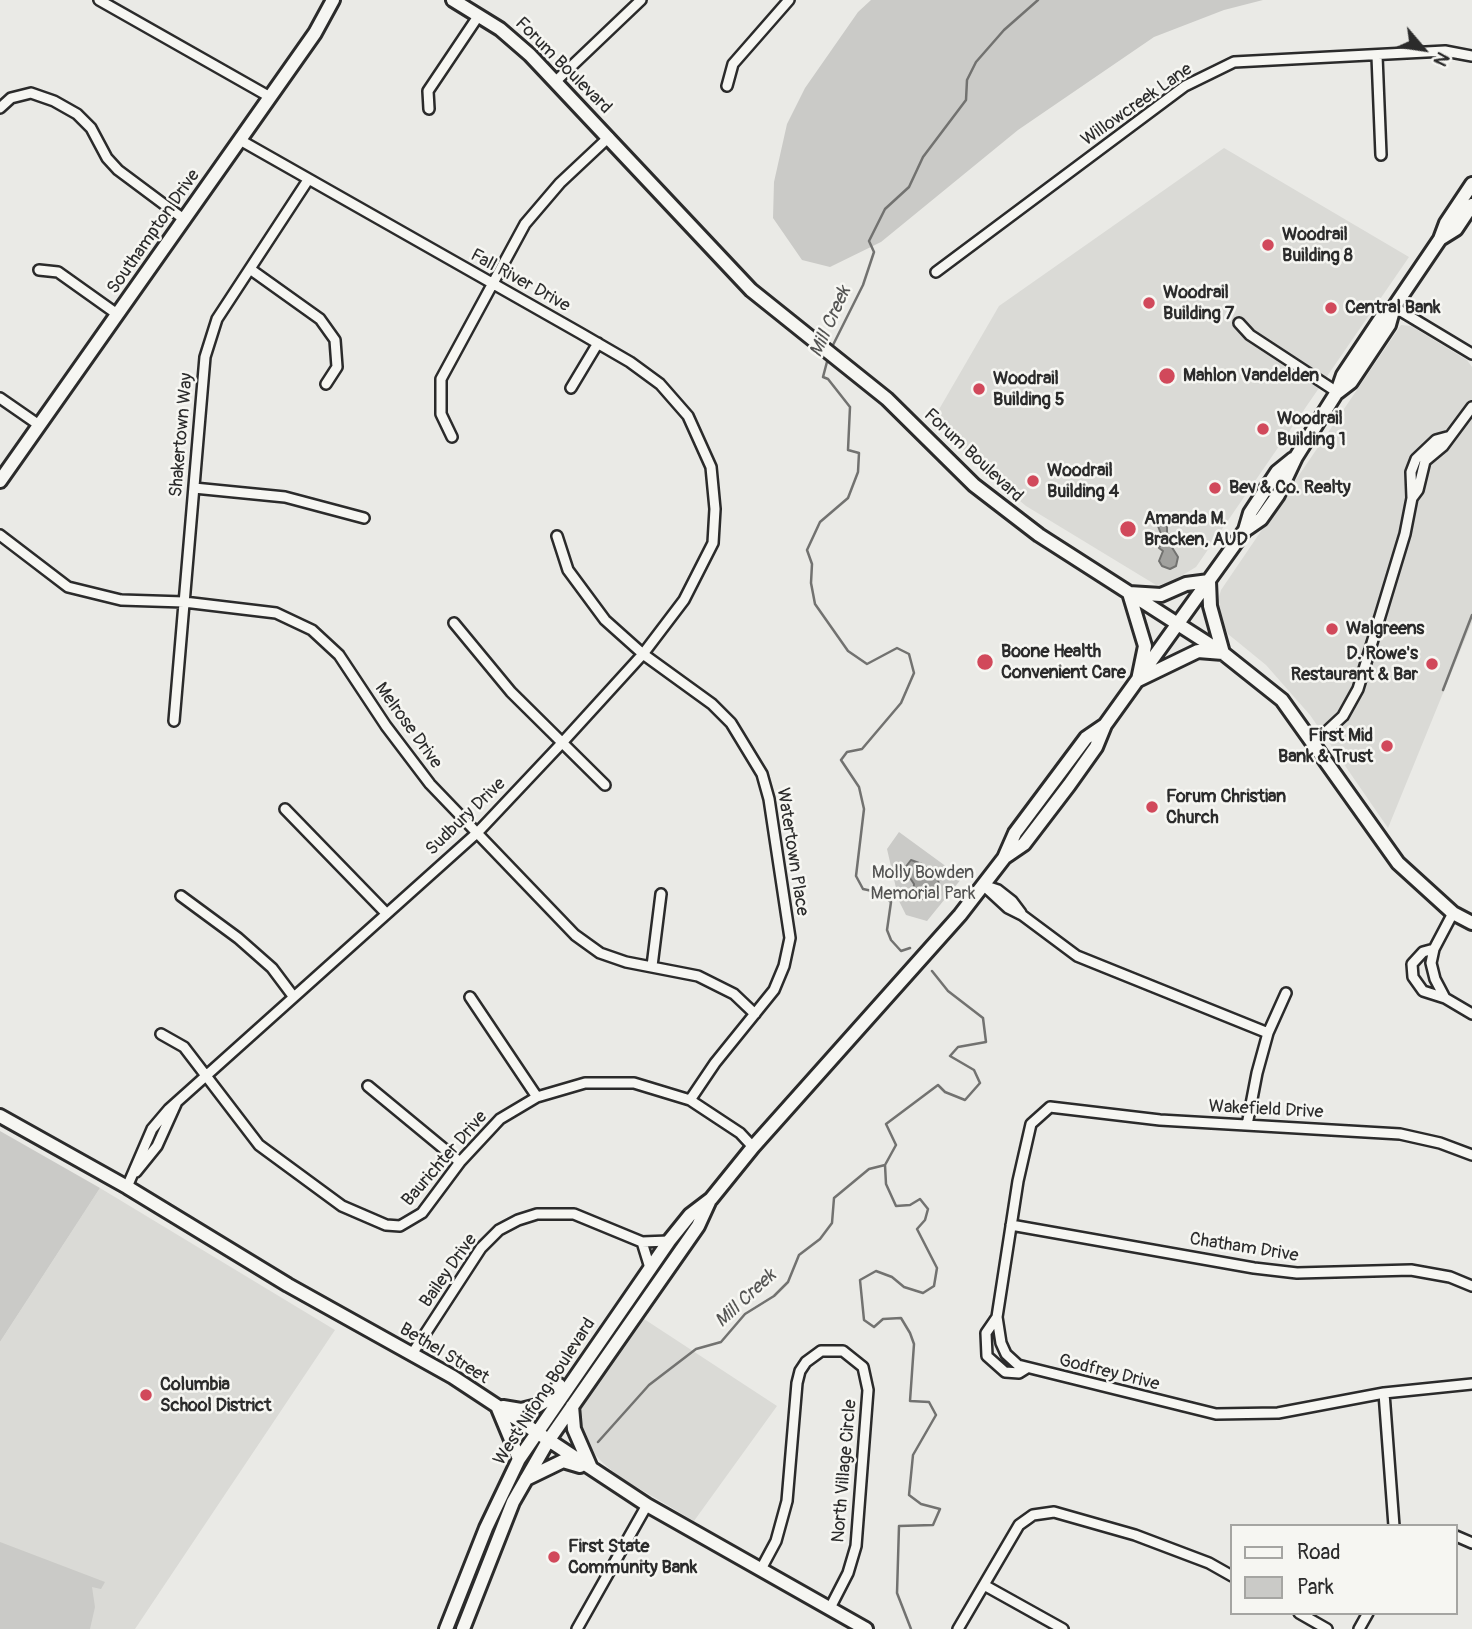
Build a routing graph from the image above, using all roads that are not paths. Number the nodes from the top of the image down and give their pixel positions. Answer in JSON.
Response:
{"nodes":[{"id":1,"x":99,"y":0,"type":"edge"},
{"id":2,"x":333,"y":0,"type":"edge"},
{"id":3,"x":453,"y":0,"type":"edge"},
{"id":4,"x":789,"y":0,"type":"edge"},
{"id":5,"x":635,"y":2,"type":"edge"},
{"id":6,"x":479,"y":15,"type":"junction"},
{"id":7,"x":1377,"y":56,"type":"junction"},
{"id":8,"x":1472,"y":56,"type":"edge"},
{"id":9,"x":556,"y":81,"type":"junction"},
{"id":10,"x":727,"y":86,"type":"dead end"},
{"id":11,"x":270,"y":97,"type":"junction"},
{"id":12,"x":0,"y":108,"type":"edge"},
{"id":13,"x":429,"y":109,"type":"dead end"},
{"id":14,"x":609,"y":137,"type":"junction"},
{"id":15,"x":240,"y":140,"type":"junction"},
{"id":16,"x":1381,"y":155,"type":"dead end"},
{"id":17,"x":308,"y":180,"type":"junction"},
{"id":18,"x":1472,"y":184,"type":"edge"},
{"id":19,"x":1472,"y":205,"type":"edge"},
{"id":20,"x":185,"y":220,"type":"junction"},
{"id":21,"x":1440,"y":239,"type":"junction"},
{"id":22,"x":250,"y":269,"type":"junction"},
{"id":23,"x":39,"y":270,"type":"dead end"},
{"id":24,"x":936,"y":272,"type":"dead end"},
{"id":25,"x":493,"y":284,"type":"junction"},
{"id":26,"x":1394,"y":307,"type":"junction"},
{"id":27,"x":117,"y":314,"type":"junction"},
{"id":28,"x":1240,"y":323,"type":"dead end"},
{"id":29,"x":598,"y":343,"type":"junction"},
{"id":30,"x":1472,"y":354,"type":"edge"},
{"id":31,"x":326,"y":384,"type":"dead end"},
{"id":32,"x":571,"y":388,"type":"dead end"},
{"id":33,"x":1337,"y":392,"type":"junction"},
{"id":34,"x":0,"y":398,"type":"edge"},
{"id":35,"x":1472,"y":407,"type":"edge"},
{"id":36,"x":39,"y":425,"type":"junction"},
{"id":37,"x":453,"y":437,"type":"dead end"},
{"id":38,"x":0,"y":481,"type":"edge"},
{"id":39,"x":194,"y":488,"type":"junction"},
{"id":40,"x":715,"y":509,"type":"joint"},
{"id":41,"x":364,"y":518,"type":"dead end"},
{"id":42,"x":0,"y":535,"type":"edge"},
{"id":43,"x":557,"y":536,"type":"dead end"},
{"id":44,"x":1209,"y":581,"type":"junction"},
{"id":45,"x":1129,"y":593,"type":"junction"},
{"id":46,"x":184,"y":602,"type":"junction"},
{"id":47,"x":454,"y":623,"type":"dead end"},
{"id":48,"x":1180,"y":624,"type":"junction"},
{"id":49,"x":1223,"y":653,"type":"junction"},
{"id":50,"x":643,"y":654,"type":"junction"},
{"id":51,"x":1138,"y":680,"type":"junction"},
{"id":52,"x":174,"y":721,"type":"dead end"},
{"id":53,"x":1105,"y":724,"type":"junction"},
{"id":54,"x":1314,"y":743,"type":"junction"},
{"id":55,"x":561,"y":744,"type":"junction"},
{"id":56,"x":1058,"y":775,"type":"junction"},
{"id":57,"x":605,"y":785,"type":"dead end"},
{"id":58,"x":285,"y":809,"type":"dead end"},
{"id":59,"x":1041,"y":823,"type":"junction"},
{"id":60,"x":478,"y":832,"type":"junction"},
{"id":61,"x":1004,"y":858,"type":"junction"},
{"id":62,"x":983,"y":885,"type":"junction"},
{"id":63,"x":661,"y":894,"type":"dead end"},
{"id":64,"x":181,"y":897,"type":"dead end"},
{"id":65,"x":385,"y":912,"type":"junction"},
{"id":66,"x":1453,"y":913,"type":"junction"},
{"id":67,"x":1472,"y":923,"type":"edge"},
{"id":68,"x":1434,"y":949,"type":"junction"},
{"id":69,"x":652,"y":966,"type":"junction"},
{"id":70,"x":1286,"y":993,"type":"dead end"},
{"id":71,"x":293,"y":996,"type":"junction"},
{"id":72,"x":470,"y":997,"type":"dead end"},
{"id":73,"x":1445,"y":998,"type":"junction"},
{"id":74,"x":755,"y":1014,"type":"junction"},
{"id":75,"x":1472,"y":1014,"type":"edge"},
{"id":76,"x":1268,"y":1033,"type":"junction"},
{"id":77,"x":161,"y":1034,"type":"dead end"},
{"id":78,"x":207,"y":1074,"type":"junction"},
{"id":79,"x":368,"y":1086,"type":"dead end"},
{"id":80,"x":537,"y":1097,"type":"junction"},
{"id":81,"x":690,"y":1100,"type":"junction"},
{"id":82,"x":1056,"y":1105,"type":"joint"},
{"id":83,"x":0,"y":1116,"type":"edge"},
{"id":84,"x":1247,"y":1125,"type":"junction"},
{"id":85,"x":754,"y":1147,"type":"junction"},
{"id":86,"x":1472,"y":1155,"type":"edge"},
{"id":87,"x":460,"y":1162,"type":"junction"},
{"id":88,"x":127,"y":1187,"type":"junction"},
{"id":89,"x":711,"y":1199,"type":"junction"},
{"id":90,"x":1011,"y":1225,"type":"junction"},
{"id":91,"x":669,"y":1241,"type":"junction"},
{"id":92,"x":642,"y":1242,"type":"junction"},
{"id":93,"x":650,"y":1268,"type":"junction"},
{"id":94,"x":1472,"y":1286,"type":"edge"},
{"id":95,"x":997,"y":1317,"type":"junction"},
{"id":96,"x":593,"y":1347,"type":"junction"},
{"id":97,"x":412,"y":1354,"type":"junction"},
{"id":98,"x":1027,"y":1368,"type":"junction"},
{"id":99,"x":1472,"y":1384,"type":"edge"},
{"id":100,"x":1384,"y":1393,"type":"junction"},
{"id":101,"x":497,"y":1406,"type":"junction"},
{"id":102,"x":572,"y":1406,"type":"junction"},
{"id":103,"x":536,"y":1433,"type":"junction"},
{"id":104,"x":548,"y":1440,"type":"junction"},
{"id":105,"x":519,"y":1459,"type":"junction"},
{"id":106,"x":591,"y":1469,"type":"junction"},
{"id":107,"x":526,"y":1479,"type":"junction"},
{"id":108,"x":647,"y":1505,"type":"junction"},
{"id":109,"x":1394,"y":1524,"type":"edge"},
{"id":110,"x":761,"y":1569,"type":"junction"},
{"id":111,"x":1230,"y":1575,"type":"edge"},
{"id":112,"x":984,"y":1585,"type":"junction"},
{"id":113,"x":830,"y":1608,"type":"junction"},
{"id":114,"x":1302,"y":1615,"type":"edge"},
{"id":115,"x":446,"y":1629,"type":"edge"},
{"id":116,"x":463,"y":1629,"type":"edge"},
{"id":117,"x":577,"y":1629,"type":"edge"},
{"id":118,"x":866,"y":1629,"type":"edge"},
{"id":119,"x":958,"y":1629,"type":"edge"},
{"id":120,"x":1063,"y":1629,"type":"edge"},
{"id":121,"x":1327,"y":1629,"type":"edge"}],
"edges":[{"from":1,"to":11,"type":"street"},
{"from":2,"to":11,"type":"main road","name":"Southampton Drive"},
{"from":3,"to":6,"type":"main road","name":"Forum Boulevard"},
{"from":4,"to":10,"type":"street"},
{"from":5,"to":9,"type":"street"},
{"from":6,"to":9,"type":"main road","name":"Forum Boulevard"},
{"from":6,"to":13,"type":"street"},
{"from":7,"to":8,"type":"street","name":"Willowcreek Lane"},
{"from":7,"to":16,"type":"street"},
{"from":7,"to":24,"type":"street","name":"Willowcreek Lane"},
{"from":9,"to":14,"type":"main road","name":"Forum Boulevard"},
{"from":11,"to":15,"type":"main road","name":"Southampton Drive"},
{"from":12,"to":20,"type":"street"},
{"from":14,"to":25,"type":"street"},
{"from":14,"to":45,"type":"main road","name":"Forum Boulevard"},
{"from":15,"to":17,"type":"street","name":"Fall River Drive"},
{"from":15,"to":20,"type":"main road","name":"Southampton Drive"},
{"from":17,"to":22,"type":"street","name":"Shakertown Way"},
{"from":17,"to":25,"type":"street","name":"Fall River Drive"},
{"from":18,"to":21,"type":"main road","name":"West Nifong Boulevard"},
{"from":19,"to":21,"type":"main road","name":"West Nifong Boulevard"},
{"from":20,"to":27,"type":"main road","name":"Southampton Drive"},
{"from":21,"to":26,"type":"main road","name":"West Nifong Boulevard"},
{"from":22,"to":31,"type":"street"},
{"from":22,"to":39,"type":"street","name":"Shakertown Way"},
{"from":23,"to":27,"type":"street"},
{"from":25,"to":29,"type":"street","name":"Fall River Drive"},
{"from":25,"to":37,"type":"street"},
{"from":26,"to":30,"type":"street"},
{"from":26,"to":33,"type":"main road","name":"West Nifong Boulevard"},
{"from":27,"to":36,"type":"main road","name":"Southampton Drive"},
{"from":28,"to":33,"type":"street"},
{"from":29,"to":32,"type":"street"},
{"from":29,"to":40,"type":"street","name":"Fall River Drive"},
{"from":33,"to":44,"type":"main road","name":"West Nifong Boulevard"},
{"from":34,"to":36,"type":"street"},
{"from":35,"to":54,"type":"street"},
{"from":36,"to":38,"type":"main road","name":"Southampton Drive"},
{"from":39,"to":41,"type":"street"},
{"from":39,"to":46,"type":"street","name":"Shakertown Way"},
{"from":40,"to":50,"type":"street","name":"Sudbury Drive"},
{"from":42,"to":46,"type":"street","name":"Melrose Drive"},
{"from":43,"to":50,"type":"street","name":"Watertown Place"},
{"from":44,"to":45,"type":"main road"},
{"from":44,"to":48,"type":"main road","name":"West Nifong Boulevard"},
{"from":44,"to":49,"type":"main road"},
{"from":45,"to":48,"type":"main road","name":"Forum Boulevard"},
{"from":45,"to":51,"type":"main road"},
{"from":46,"to":52,"type":"street","name":"Shakertown Way"},
{"from":46,"to":60,"type":"street","name":"Melrose Drive"},
{"from":47,"to":55,"type":"street"},
{"from":48,"to":49,"type":"main road","name":"Forum Boulevard"},
{"from":48,"to":51,"type":"main road","name":"West Nifong Boulevard"},
{"from":49,"to":51,"type":"main road"},
{"from":49,"to":54,"type":"main road","name":"Forum Boulevard"},
{"from":50,"to":55,"type":"street","name":"Sudbury Drive"},
{"from":50,"to":74,"type":"street","name":"Watertown Place"},
{"from":51,"to":53,"type":"main road","name":"West Nifong Boulevard"},
{"from":53,"to":56,"type":"main road","name":"West Nifong Boulevard"},
{"from":53,"to":59,"type":"main road","name":"West Nifong Boulevard"},
{"from":54,"to":66,"type":"main road","name":"Forum Boulevard"},
{"from":55,"to":57,"type":"street"},
{"from":55,"to":60,"type":"street","name":"Sudbury Drive"},
{"from":56,"to":59,"type":"main road"},
{"from":56,"to":61,"type":"main road","name":"West Nifong Boulevard"},
{"from":58,"to":65,"type":"street"},
{"from":59,"to":61,"type":"main road","name":"West Nifong Boulevard"},
{"from":60,"to":65,"type":"street","name":"Sudbury Drive"},
{"from":60,"to":69,"type":"street","name":"Melrose Drive"},
{"from":61,"to":62,"type":"main road","name":"West Nifong Boulevard"},
{"from":62,"to":76,"type":"street"},
{"from":62,"to":85,"type":"main road","name":"West Nifong Boulevard"},
{"from":63,"to":69,"type":"street"},
{"from":64,"to":71,"type":"street"},
{"from":65,"to":71,"type":"street","name":"Sudbury Drive"},
{"from":66,"to":67,"type":"main road","name":"Forum Boulevard"},
{"from":66,"to":68,"type":"street"},
{"from":68,"to":73,"type":"street"},
{"from":68,"to":73,"type":"street"},
{"from":69,"to":74,"type":"street","name":"Melrose Drive"},
{"from":70,"to":76,"type":"street"},
{"from":71,"to":78,"type":"street","name":"Sudbury Drive"},
{"from":72,"to":80,"type":"street"},
{"from":73,"to":75,"type":"street"},
{"from":74,"to":81,"type":"street","name":"Watertown Place"},
{"from":76,"to":84,"type":"street"},
{"from":77,"to":78,"type":"street","name":"Baurichter Drive"},
{"from":78,"to":87,"type":"street","name":"Baurichter Drive"},
{"from":78,"to":88,"type":"street","name":"Sudbury Drive"},
{"from":79,"to":87,"type":"street"},
{"from":80,"to":81,"type":"street","name":"Baurichter Drive"},
{"from":80,"to":87,"type":"street","name":"Baurichter Drive"},
{"from":81,"to":85,"type":"street","name":"Baurichter Drive"},
{"from":82,"to":84,"type":"street","name":"Wakefield Drive"},
{"from":82,"to":90,"type":"street","name":"Godfrey Drive"},
{"from":83,"to":88,"type":"main road","name":"Bethel Street"},
{"from":84,"to":86,"type":"street","name":"Wakefield Drive"},
{"from":85,"to":89,"type":"main road","name":"West Nifong Boulevard"},
{"from":88,"to":97,"type":"main road","name":"Bethel Street"},
{"from":89,"to":91,"type":"main road","name":"West Nifong Boulevard"},
{"from":89,"to":102,"type":"main road","name":"West Nifong Boulevard"},
{"from":90,"to":94,"type":"street","name":"Chatham Drive"},
{"from":90,"to":95,"type":"street","name":"Godfrey Drive"},
{"from":91,"to":92,"type":"street","name":"Bailey Drive"},
{"from":91,"to":93,"type":"main road","name":"West Nifong Boulevard"},
{"from":92,"to":93,"type":"street"},
{"from":92,"to":97,"type":"street","name":"Bailey Drive"},
{"from":93,"to":96,"type":"main road","name":"West Nifong Boulevard"},
{"from":95,"to":98,"type":"street","name":"Godfrey Drive"},
{"from":95,"to":98,"type":"street"},
{"from":96,"to":101,"type":"main road"},
{"from":96,"to":103,"type":"main road","name":"West Nifong Boulevard"},
{"from":97,"to":101,"type":"main road","name":"Bethel Street"},
{"from":98,"to":100,"type":"street","name":"Godfrey Drive"},
{"from":99,"to":100,"type":"street","name":"Godfrey Drive"},
{"from":100,"to":109,"type":"street"},
{"from":101,"to":103,"type":"main road","name":"Bethel Street"},
{"from":101,"to":105,"type":"main road"},
{"from":102,"to":104,"type":"main road","name":"West Nifong Boulevard"},
{"from":102,"to":106,"type":"main road"},
{"from":103,"to":104,"type":"main road","name":"Bethel Street"},
{"from":103,"to":105,"type":"main road","name":"West Nifong Boulevard"},
{"from":104,"to":106,"type":"main road","name":"Bethel Street"},
{"from":104,"to":107,"type":"main road","name":"West Nifong Boulevard"},
{"from":105,"to":115,"type":"main road","name":"West Nifong Boulevard"},
{"from":106,"to":107,"type":"main road"},
{"from":106,"to":108,"type":"main road","name":"Bethel Street"},
{"from":107,"to":116,"type":"main road","name":"West Nifong Boulevard"},
{"from":108,"to":110,"type":"main road","name":"Bethel Street"},
{"from":108,"to":117,"type":"street"},
{"from":110,"to":113,"type":"main road","name":"Bethel Street"},
{"from":110,"to":113,"type":"street","name":"North Village Circle"},
{"from":111,"to":112,"type":"street"},
{"from":112,"to":119,"type":"street"},
{"from":112,"to":120,"type":"street"},
{"from":113,"to":118,"type":"main road","name":"Bethel Street"},
{"from":114,"to":121,"type":"street"}]}
